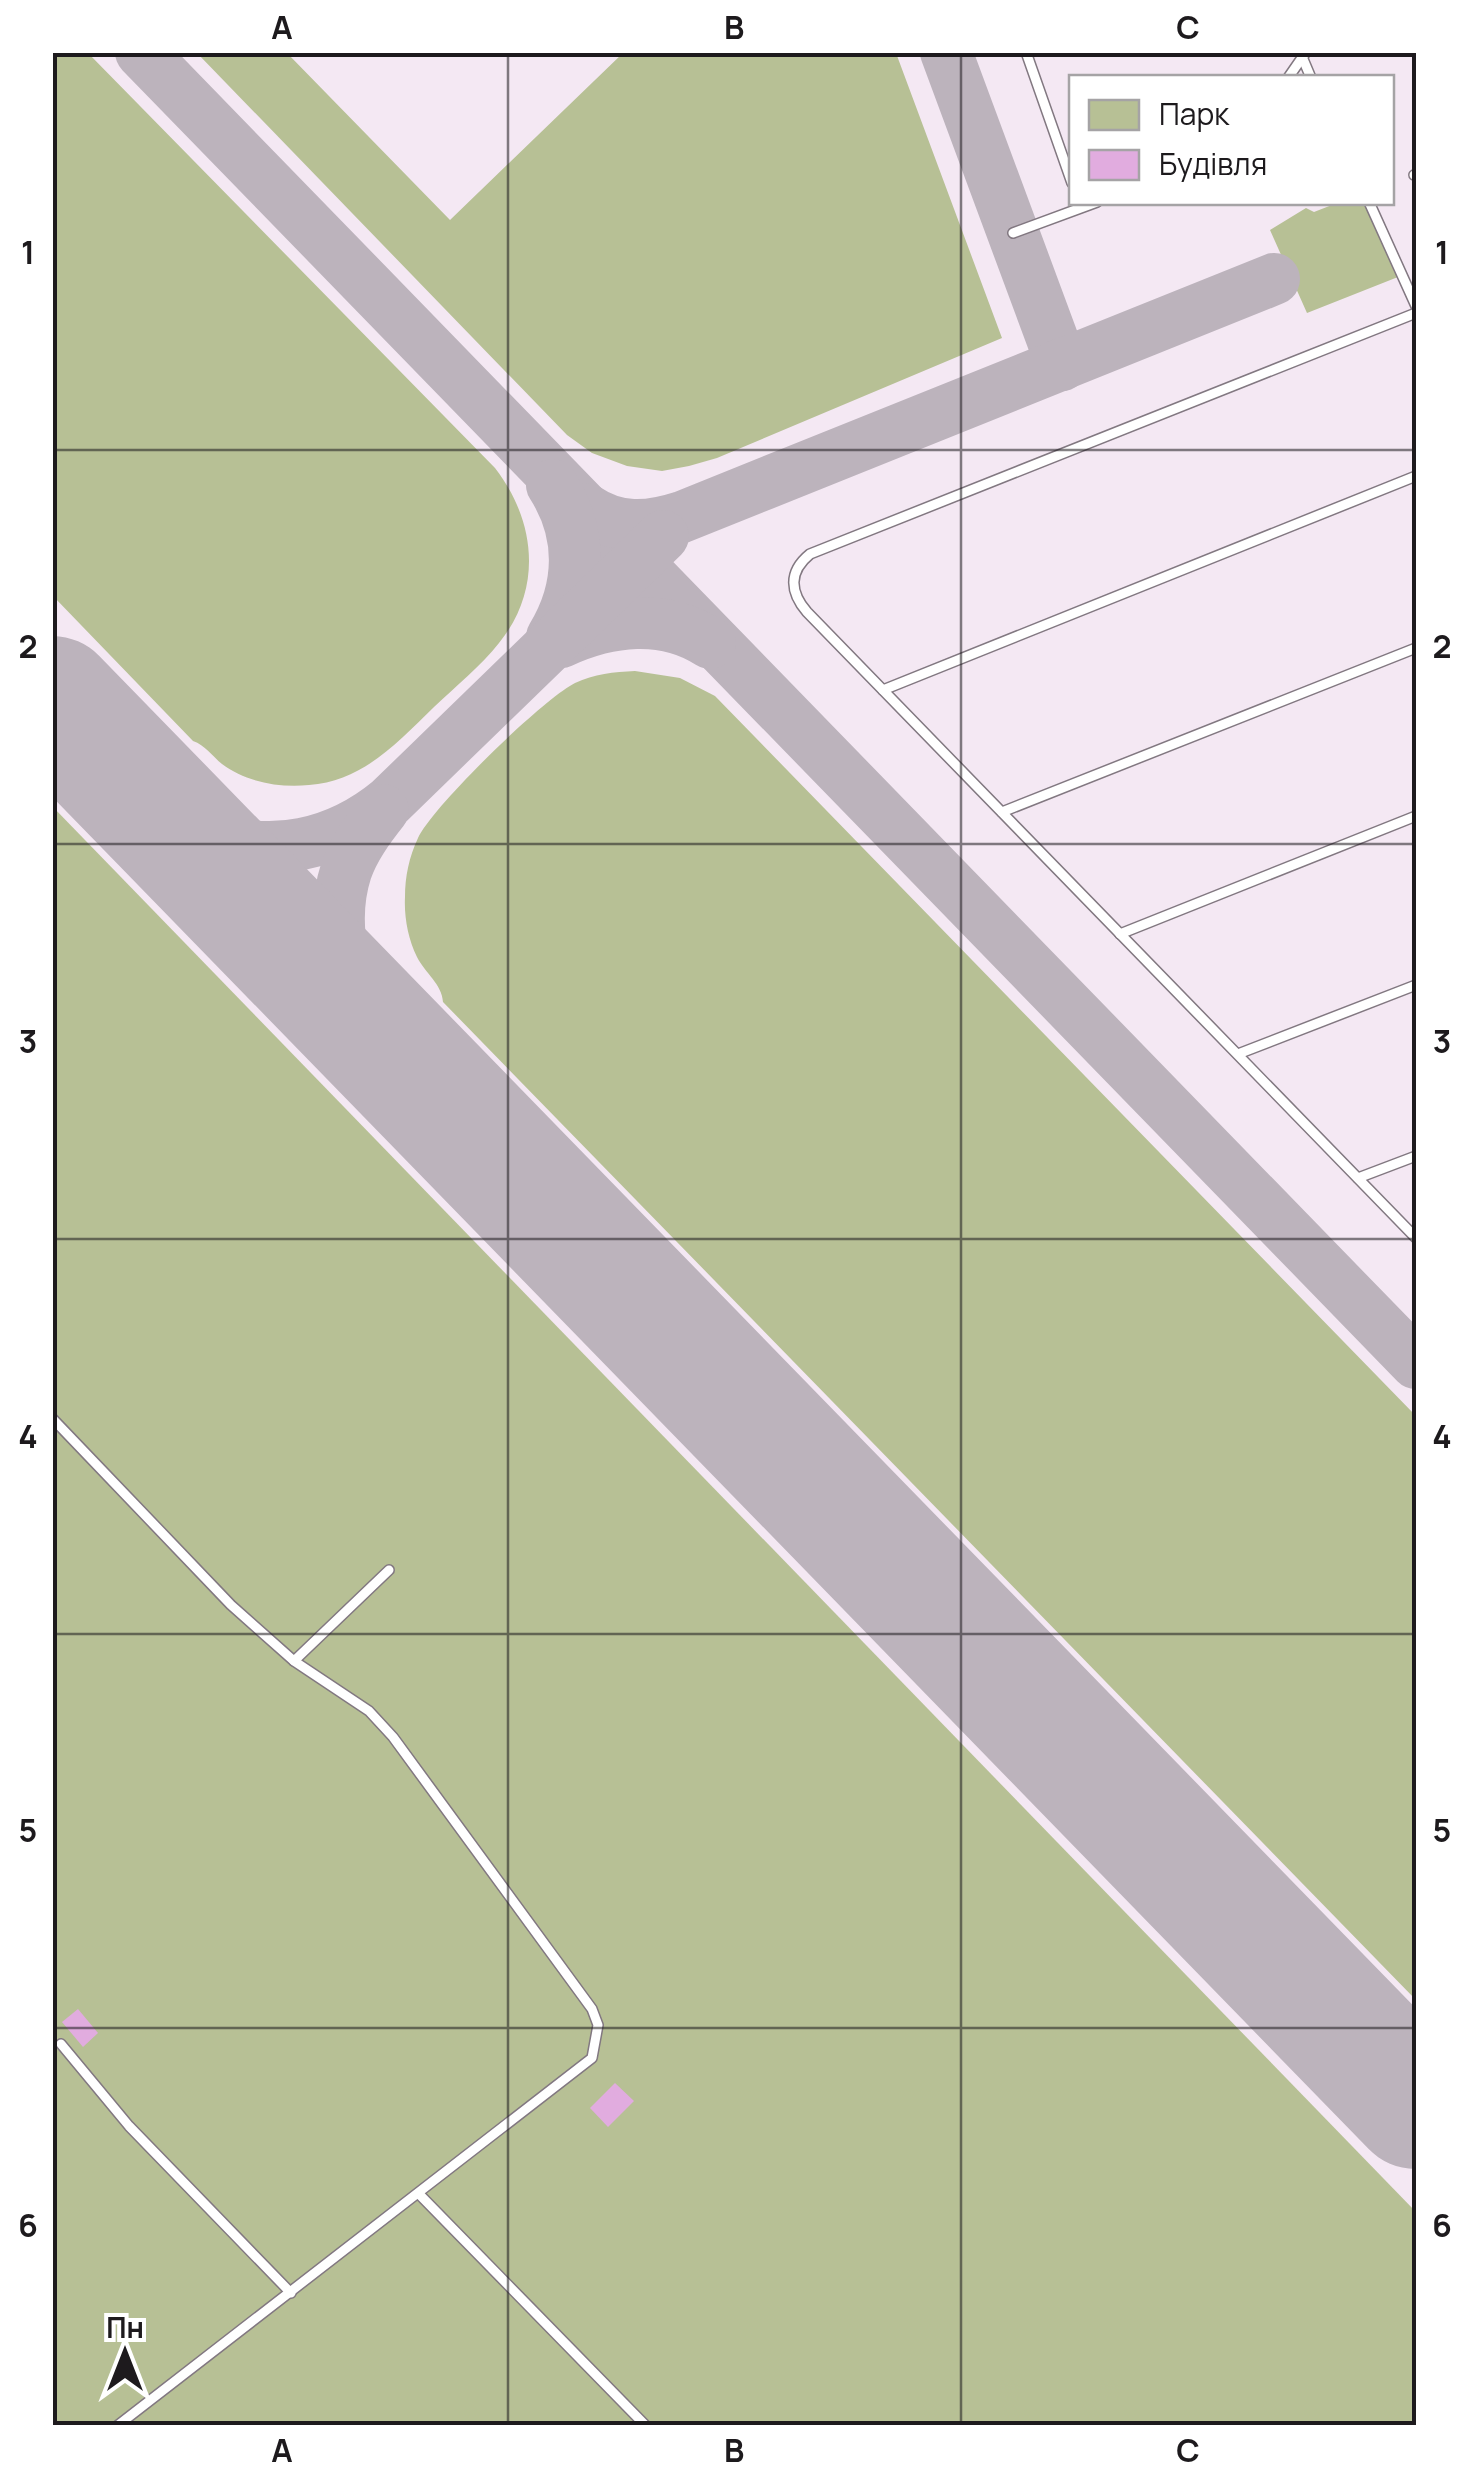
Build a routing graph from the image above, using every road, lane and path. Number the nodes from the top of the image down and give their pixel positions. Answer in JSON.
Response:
{"nodes":[{"id":1,"x":1026,"y":52,"type":"edge"},
{"id":2,"x":1069,"y":174,"type":"edge"},
{"id":3,"x":1080,"y":205,"type":"edge"},
{"id":4,"x":1370,"y":205,"type":"edge"},
{"id":5,"x":1013,"y":233,"type":"dead end"},
{"id":6,"x":1416,"y":309,"type":"edge"},
{"id":7,"x":1416,"y":476,"type":"edge"},
{"id":8,"x":1416,"y":648,"type":"edge"},
{"id":9,"x":883,"y":690,"type":"junction"},
{"id":10,"x":1002,"y":812,"type":"junction"},
{"id":11,"x":1416,"y":816,"type":"edge"},
{"id":12,"x":1120,"y":934,"type":"junction"},
{"id":13,"x":1416,"y":984,"type":"edge"},
{"id":14,"x":1238,"y":1054,"type":"junction"},
{"id":15,"x":1416,"y":1156,"type":"edge"},
{"id":16,"x":1358,"y":1178,"type":"junction"},
{"id":17,"x":1416,"y":1238,"type":"edge"},
{"id":18,"x":52,"y":1418,"type":"edge"},
{"id":19,"x":389,"y":1570,"type":"dead end"},
{"id":20,"x":294,"y":1661,"type":"junction"},
{"id":21,"x":60,"y":2044,"type":"dead end"},
{"id":22,"x":419,"y":2194,"type":"junction"},
{"id":23,"x":291,"y":2293,"type":"junction"},
{"id":24,"x":118,"y":2426,"type":"edge"},
{"id":25,"x":646,"y":2426,"type":"edge"}],
"edges":[{"from":1,"to":2,"type":"lane"},
{"from":3,"to":5,"type":"lane"},
{"from":4,"to":6,"type":"lane"},
{"from":6,"to":9,"type":"lane"},
{"from":7,"to":9,"type":"lane"},
{"from":8,"to":10,"type":"lane"},
{"from":9,"to":10,"type":"lane"},
{"from":10,"to":12,"type":"lane"},
{"from":11,"to":12,"type":"lane"},
{"from":12,"to":14,"type":"lane"},
{"from":13,"to":14,"type":"lane"},
{"from":14,"to":16,"type":"lane"},
{"from":15,"to":16,"type":"lane"},
{"from":16,"to":17,"type":"lane"},
{"from":18,"to":20,"type":"lane"},
{"from":19,"to":20,"type":"lane"},
{"from":20,"to":22,"type":"lane"},
{"from":21,"to":23,"type":"lane"},
{"from":22,"to":23,"type":"lane"},
{"from":22,"to":25,"type":"lane"},
{"from":23,"to":24,"type":"lane"}]}
